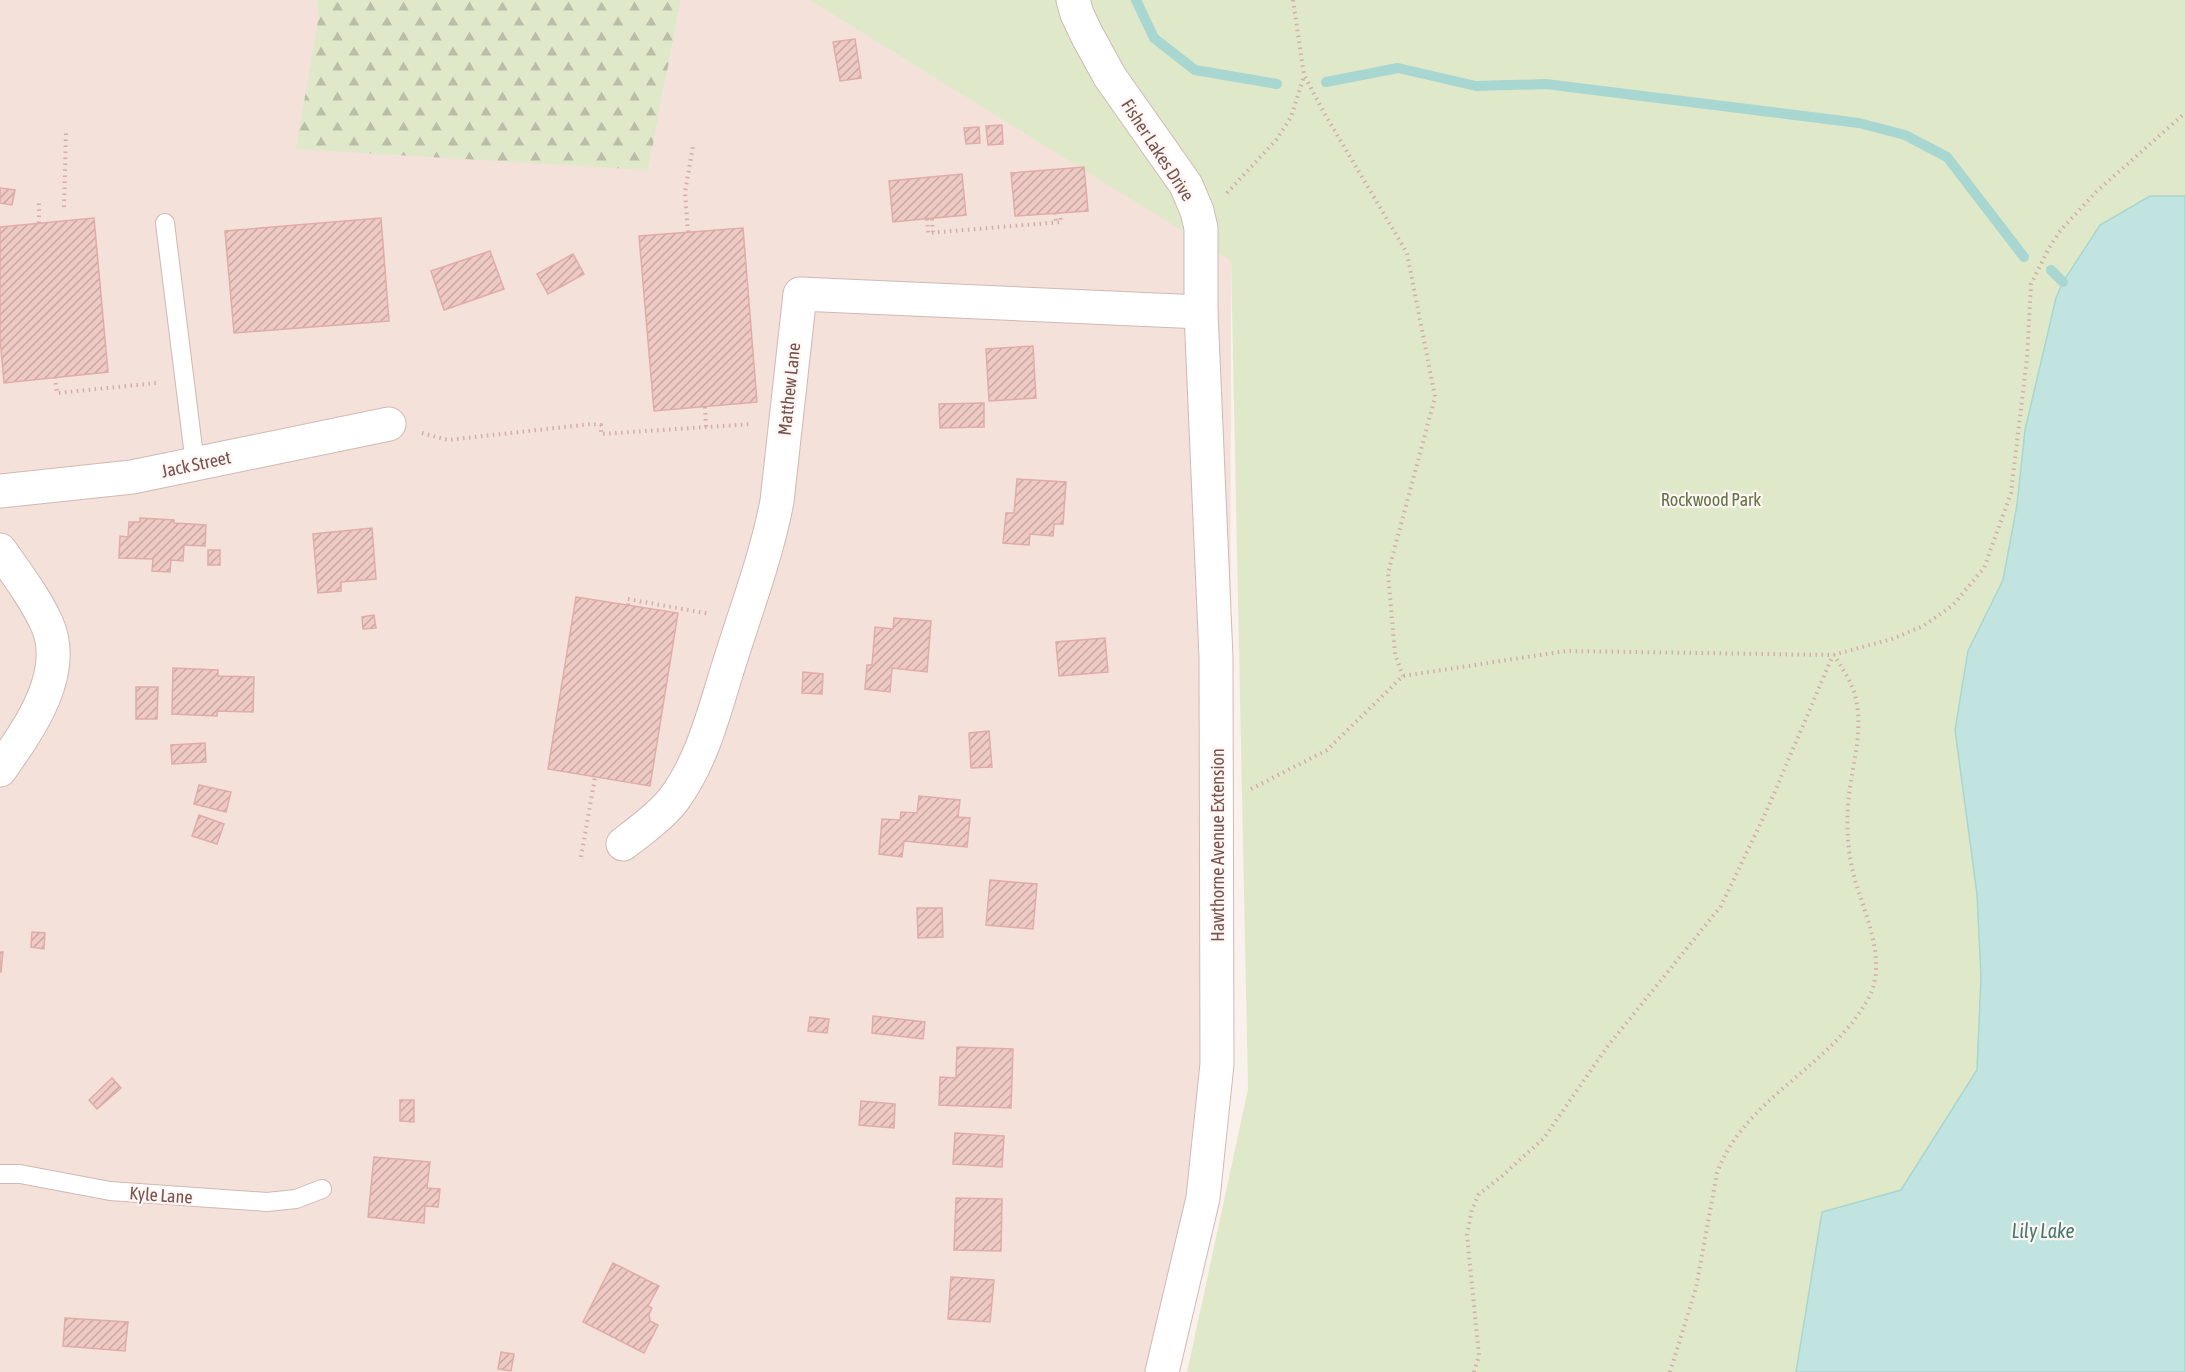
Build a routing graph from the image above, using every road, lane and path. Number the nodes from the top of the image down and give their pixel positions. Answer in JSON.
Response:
{"nodes":[{"id":1,"x":1073,"y":0,"type":"edge"},
{"id":2,"x":1293,"y":0,"type":"edge"},
{"id":3,"x":1304,"y":75,"type":"junction"},
{"id":4,"x":2185,"y":113,"type":"edge"},
{"id":5,"x":66,"y":133,"type":"dead end"},
{"id":6,"x":693,"y":145,"type":"dead end"},
{"id":7,"x":39,"y":202,"type":"dead end"},
{"id":8,"x":64,"y":207,"type":"dead end"},
{"id":9,"x":1055,"y":213,"type":"dead end"},
{"id":10,"x":1060,"y":213,"type":"dead end"},
{"id":11,"x":929,"y":219,"type":"dead end"},
{"id":12,"x":39,"y":223,"type":"dead end"},
{"id":13,"x":165,"y":223,"type":"dead end"},
{"id":14,"x":1056,"y":223,"type":"junction"},
{"id":15,"x":1201,"y":228,"type":"junction"},
{"id":16,"x":688,"y":232,"type":"dead end"},
{"id":17,"x":1201,"y":312,"type":"junction"},
{"id":18,"x":55,"y":377,"type":"dead end"},
{"id":19,"x":185,"y":380,"type":"junction"},
{"id":20,"x":705,"y":407,"type":"dead end"},
{"id":21,"x":786,"y":421,"type":"junction"},
{"id":22,"x":389,"y":424,"type":"joint"},
{"id":23,"x":706,"y":427,"type":"junction"},
{"id":24,"x":195,"y":464,"type":"junction"},
{"id":25,"x":0,"y":491,"type":"edge"},
{"id":26,"x":0,"y":550,"type":"edge"},
{"id":27,"x":628,"y":605,"type":"dead end"},
{"id":28,"x":743,"y":620,"type":"junction"},
{"id":29,"x":1833,"y":655,"type":"junction"},
{"id":30,"x":1403,"y":676,"type":"junction"},
{"id":31,"x":0,"y":770,"type":"edge"},
{"id":32,"x":595,"y":777,"type":"dead end"},
{"id":33,"x":1217,"y":809,"type":"junction"},
{"id":34,"x":623,"y":844,"type":"dead end"},
{"id":35,"x":581,"y":857,"type":"dead end"},
{"id":36,"x":0,"y":1174,"type":"edge"},
{"id":37,"x":322,"y":1189,"type":"dead end"},
{"id":38,"x":1162,"y":1372,"type":"edge"},
{"id":39,"x":1473,"y":1372,"type":"edge"},
{"id":40,"x":1670,"y":1372,"type":"edge"}],
"edges":[{"from":1,"to":15,"type":"street","name":"Fisher Lakes Drive"},
{"from":2,"to":3,"type":"path"},
{"from":3,"to":15,"type":"path"},
{"from":3,"to":30,"type":"path"},
{"from":4,"to":29,"type":"path"},
{"from":5,"to":8,"type":"path"},
{"from":6,"to":16,"type":"path"},
{"from":7,"to":12,"type":"path"},
{"from":9,"to":14,"type":"path"},
{"from":10,"to":14,"type":"path"},
{"from":11,"to":14,"type":"path"},
{"from":13,"to":19,"type":"lane"},
{"from":15,"to":17,"type":"street","name":"Fisher Lakes Drive"},
{"from":17,"to":21,"type":"street","name":"Matthew Lane"},
{"from":17,"to":33,"type":"street","name":"Hawthorne Avenue Extension"},
{"from":18,"to":19,"type":"path"},
{"from":19,"to":24,"type":"lane"},
{"from":20,"to":23,"type":"path"},
{"from":21,"to":23,"type":"path"},
{"from":21,"to":28,"type":"street","name":"Matthew Lane"},
{"from":22,"to":23,"type":"path"},
{"from":22,"to":24,"type":"street","name":"Jack Street"},
{"from":24,"to":25,"type":"street","name":"Jack Street"},
{"from":26,"to":31,"type":"street"},
{"from":27,"to":28,"type":"path"},
{"from":28,"to":34,"type":"street","name":"Matthew Lane"},
{"from":29,"to":30,"type":"path"},
{"from":29,"to":39,"type":"path"},
{"from":29,"to":40,"type":"path"},
{"from":30,"to":33,"type":"path"},
{"from":32,"to":35,"type":"path"},
{"from":33,"to":38,"type":"street","name":"Hawthorne Avenue Extension"},
{"from":36,"to":37,"type":"lane","name":"Kyle Lane"}]}
